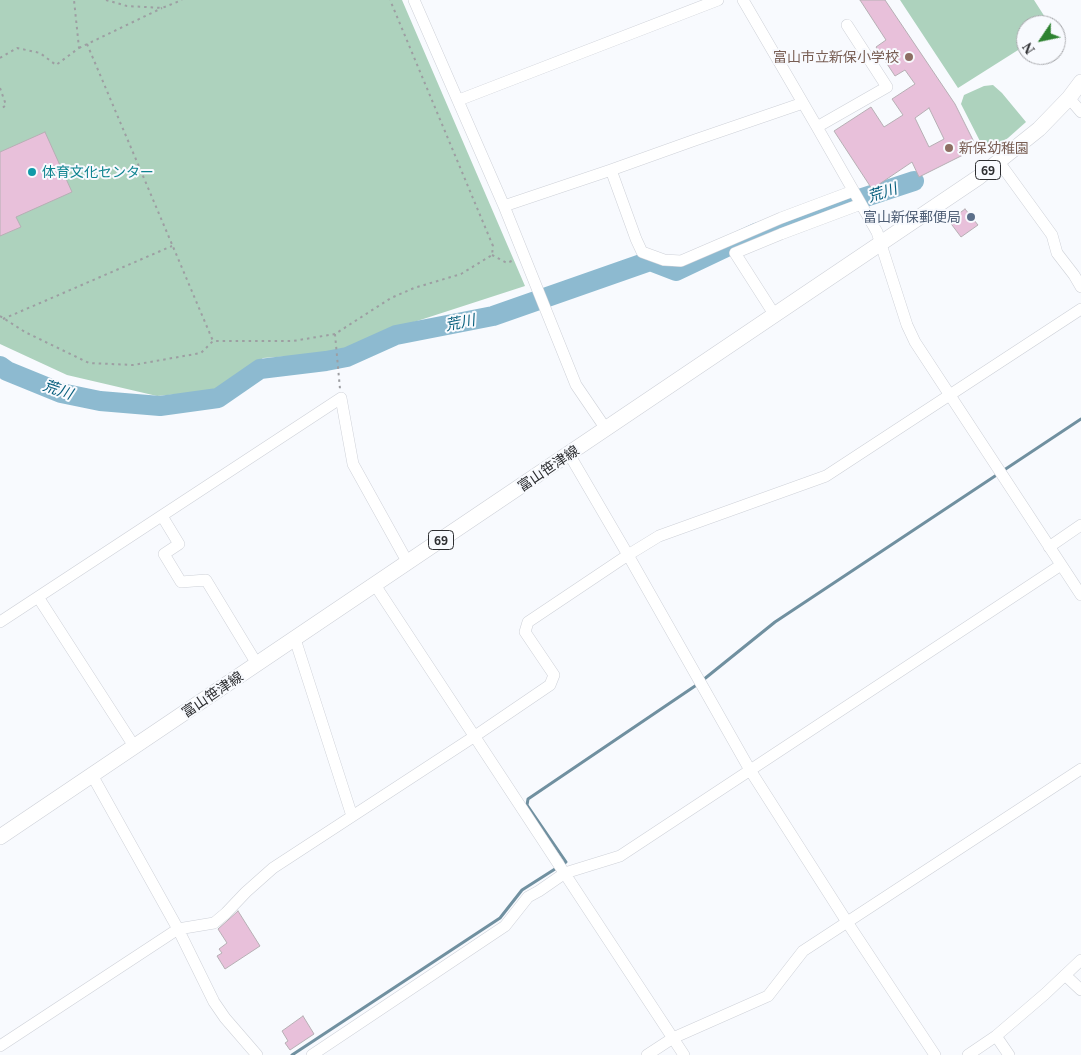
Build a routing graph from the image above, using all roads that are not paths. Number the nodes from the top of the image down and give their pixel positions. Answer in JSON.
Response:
{"nodes":[{"id":1,"x":414,"y":0,"type":"edge"},
{"id":2,"x":718,"y":0,"type":"edge"},
{"id":3,"x":743,"y":0,"type":"edge"},
{"id":4,"x":847,"y":25,"type":"dead end"},
{"id":5,"x":1081,"y":82,"type":"edge"},
{"id":6,"x":1069,"y":98,"type":"junction"},
{"id":7,"x":459,"y":100,"type":"junction"},
{"id":8,"x":803,"y":103,"type":"junction"},
{"id":9,"x":1081,"y":112,"type":"edge"},
{"id":10,"x":818,"y":127,"type":"junction"},
{"id":11,"x":999,"y":162,"type":"junction"},
{"id":12,"x":612,"y":170,"type":"junction"},
{"id":13,"x":853,"y":191,"type":"junction"},
{"id":14,"x":861,"y":204,"type":"junction"},
{"id":15,"x":504,"y":206,"type":"junction"},
{"id":16,"x":882,"y":244,"type":"junction"},
{"id":17,"x":1081,"y":287,"type":"edge"},
{"id":18,"x":1081,"y":309,"type":"edge"},
{"id":19,"x":774,"y":314,"type":"junction"},
{"id":20,"x":950,"y":395,"type":"junction"},
{"id":21,"x":606,"y":429,"type":"junction"},
{"id":22,"x":569,"y":454,"type":"junction"},
{"id":23,"x":162,"y":516,"type":"junction"},
{"id":24,"x":1081,"y":525,"type":"edge"},
{"id":25,"x":1049,"y":547,"type":"junction"},
{"id":26,"x":628,"y":555,"type":"junction"},
{"id":27,"x":408,"y":563,"type":"junction"},
{"id":28,"x":1061,"y":565,"type":"junction"},
{"id":29,"x":375,"y":584,"type":"junction"},
{"id":30,"x":1081,"y":595,"type":"edge"},
{"id":31,"x":38,"y":597,"type":"junction"},
{"id":32,"x":0,"y":622,"type":"edge"},
{"id":33,"x":295,"y":639,"type":"junction"},
{"id":34,"x":257,"y":664,"type":"junction"},
{"id":35,"x":475,"y":736,"type":"junction"},
{"id":36,"x":134,"y":746,"type":"junction"},
{"id":37,"x":1081,"y":769,"type":"edge"},
{"id":38,"x":750,"y":770,"type":"junction"},
{"id":39,"x":92,"y":775,"type":"junction"},
{"id":40,"x":352,"y":816,"type":"junction"},
{"id":41,"x":0,"y":837,"type":"edge"},
{"id":42,"x":562,"y":868,"type":"junction"},
{"id":43,"x":847,"y":922,"type":"junction"},
{"id":44,"x":178,"y":929,"type":"junction"},
{"id":45,"x":1081,"y":960,"type":"edge"},
{"id":46,"x":1066,"y":975,"type":"junction"},
{"id":47,"x":1081,"y":990,"type":"edge"},
{"id":48,"x":996,"y":1036,"type":"junction"},
{"id":49,"x":673,"y":1038,"type":"junction"},
{"id":50,"x":0,"y":1046,"type":"edge"},
{"id":51,"x":257,"y":1055,"type":"edge"},
{"id":52,"x":312,"y":1055,"type":"edge"},
{"id":53,"x":647,"y":1055,"type":"edge"},
{"id":54,"x":684,"y":1055,"type":"edge"},
{"id":55,"x":935,"y":1055,"type":"edge"},
{"id":56,"x":968,"y":1055,"type":"edge"},
{"id":57,"x":1009,"y":1055,"type":"edge"}],
"edges":[{"from":1,"to":7,"type":"street"},
{"from":2,"to":7,"type":"street"},
{"from":3,"to":8,"type":"street"},
{"from":4,"to":10,"type":"street"},
{"from":5,"to":6,"type":"main road","name":"富山笹津線","number":"69"},
{"from":6,"to":9,"type":"street"},
{"from":6,"to":11,"type":"main road","name":"富山笹津線","number":"69"},
{"from":7,"to":15,"type":"street"},
{"from":8,"to":10,"type":"street"},
{"from":8,"to":12,"type":"street"},
{"from":10,"to":13,"type":"street"},
{"from":11,"to":16,"type":"main road","name":"富山笹津線","number":"69"},
{"from":11,"to":17,"type":"street"},
{"from":12,"to":13,"type":"street"},
{"from":12,"to":15,"type":"street"},
{"from":13,"to":14,"type":"street"},
{"from":14,"to":16,"type":"street"},
{"from":14,"to":19,"type":"street"},
{"from":15,"to":21,"type":"street"},
{"from":16,"to":19,"type":"main road","name":"富山笹津線","number":"69"},
{"from":16,"to":20,"type":"street"},
{"from":18,"to":20,"type":"street"},
{"from":19,"to":21,"type":"main road","name":"富山笹津線","number":"69"},
{"from":20,"to":25,"type":"street"},
{"from":20,"to":26,"type":"street"},
{"from":21,"to":22,"type":"main road","name":"富山笹津線","number":"69"},
{"from":22,"to":26,"type":"street"},
{"from":22,"to":27,"type":"main road","name":"富山笹津線","number":"69"},
{"from":23,"to":27,"type":"street"},
{"from":23,"to":31,"type":"street"},
{"from":23,"to":34,"type":"street"},
{"from":24,"to":25,"type":"street"},
{"from":25,"to":28,"type":"street"},
{"from":26,"to":35,"type":"street"},
{"from":26,"to":38,"type":"street"},
{"from":27,"to":29,"type":"main road","name":"富山笹津線","number":"69"},
{"from":28,"to":30,"type":"street"},
{"from":28,"to":38,"type":"street"},
{"from":29,"to":33,"type":"main road","name":"富山笹津線","number":"69"},
{"from":29,"to":35,"type":"street"},
{"from":31,"to":32,"type":"street"},
{"from":31,"to":36,"type":"street"},
{"from":33,"to":34,"type":"main road","name":"富山笹津線","number":"69"},
{"from":33,"to":40,"type":"street"},
{"from":34,"to":36,"type":"main road","name":"富山笹津線","number":"69"},
{"from":35,"to":40,"type":"street"},
{"from":35,"to":42,"type":"street"},
{"from":36,"to":39,"type":"main road","name":"富山笹津線","number":"69"},
{"from":37,"to":43,"type":"street"},
{"from":38,"to":42,"type":"street"},
{"from":38,"to":43,"type":"street"},
{"from":39,"to":41,"type":"main road","name":"富山笹津線","number":"69"},
{"from":39,"to":44,"type":"street"},
{"from":40,"to":44,"type":"street"},
{"from":42,"to":49,"type":"street"},
{"from":42,"to":52,"type":"street"},
{"from":43,"to":49,"type":"street"},
{"from":43,"to":55,"type":"street"},
{"from":44,"to":50,"type":"street"},
{"from":44,"to":51,"type":"street"},
{"from":45,"to":46,"type":"street"},
{"from":46,"to":47,"type":"street"},
{"from":46,"to":48,"type":"street"},
{"from":48,"to":56,"type":"street"},
{"from":48,"to":57,"type":"street"},
{"from":49,"to":53,"type":"street"},
{"from":49,"to":54,"type":"street"}]}
